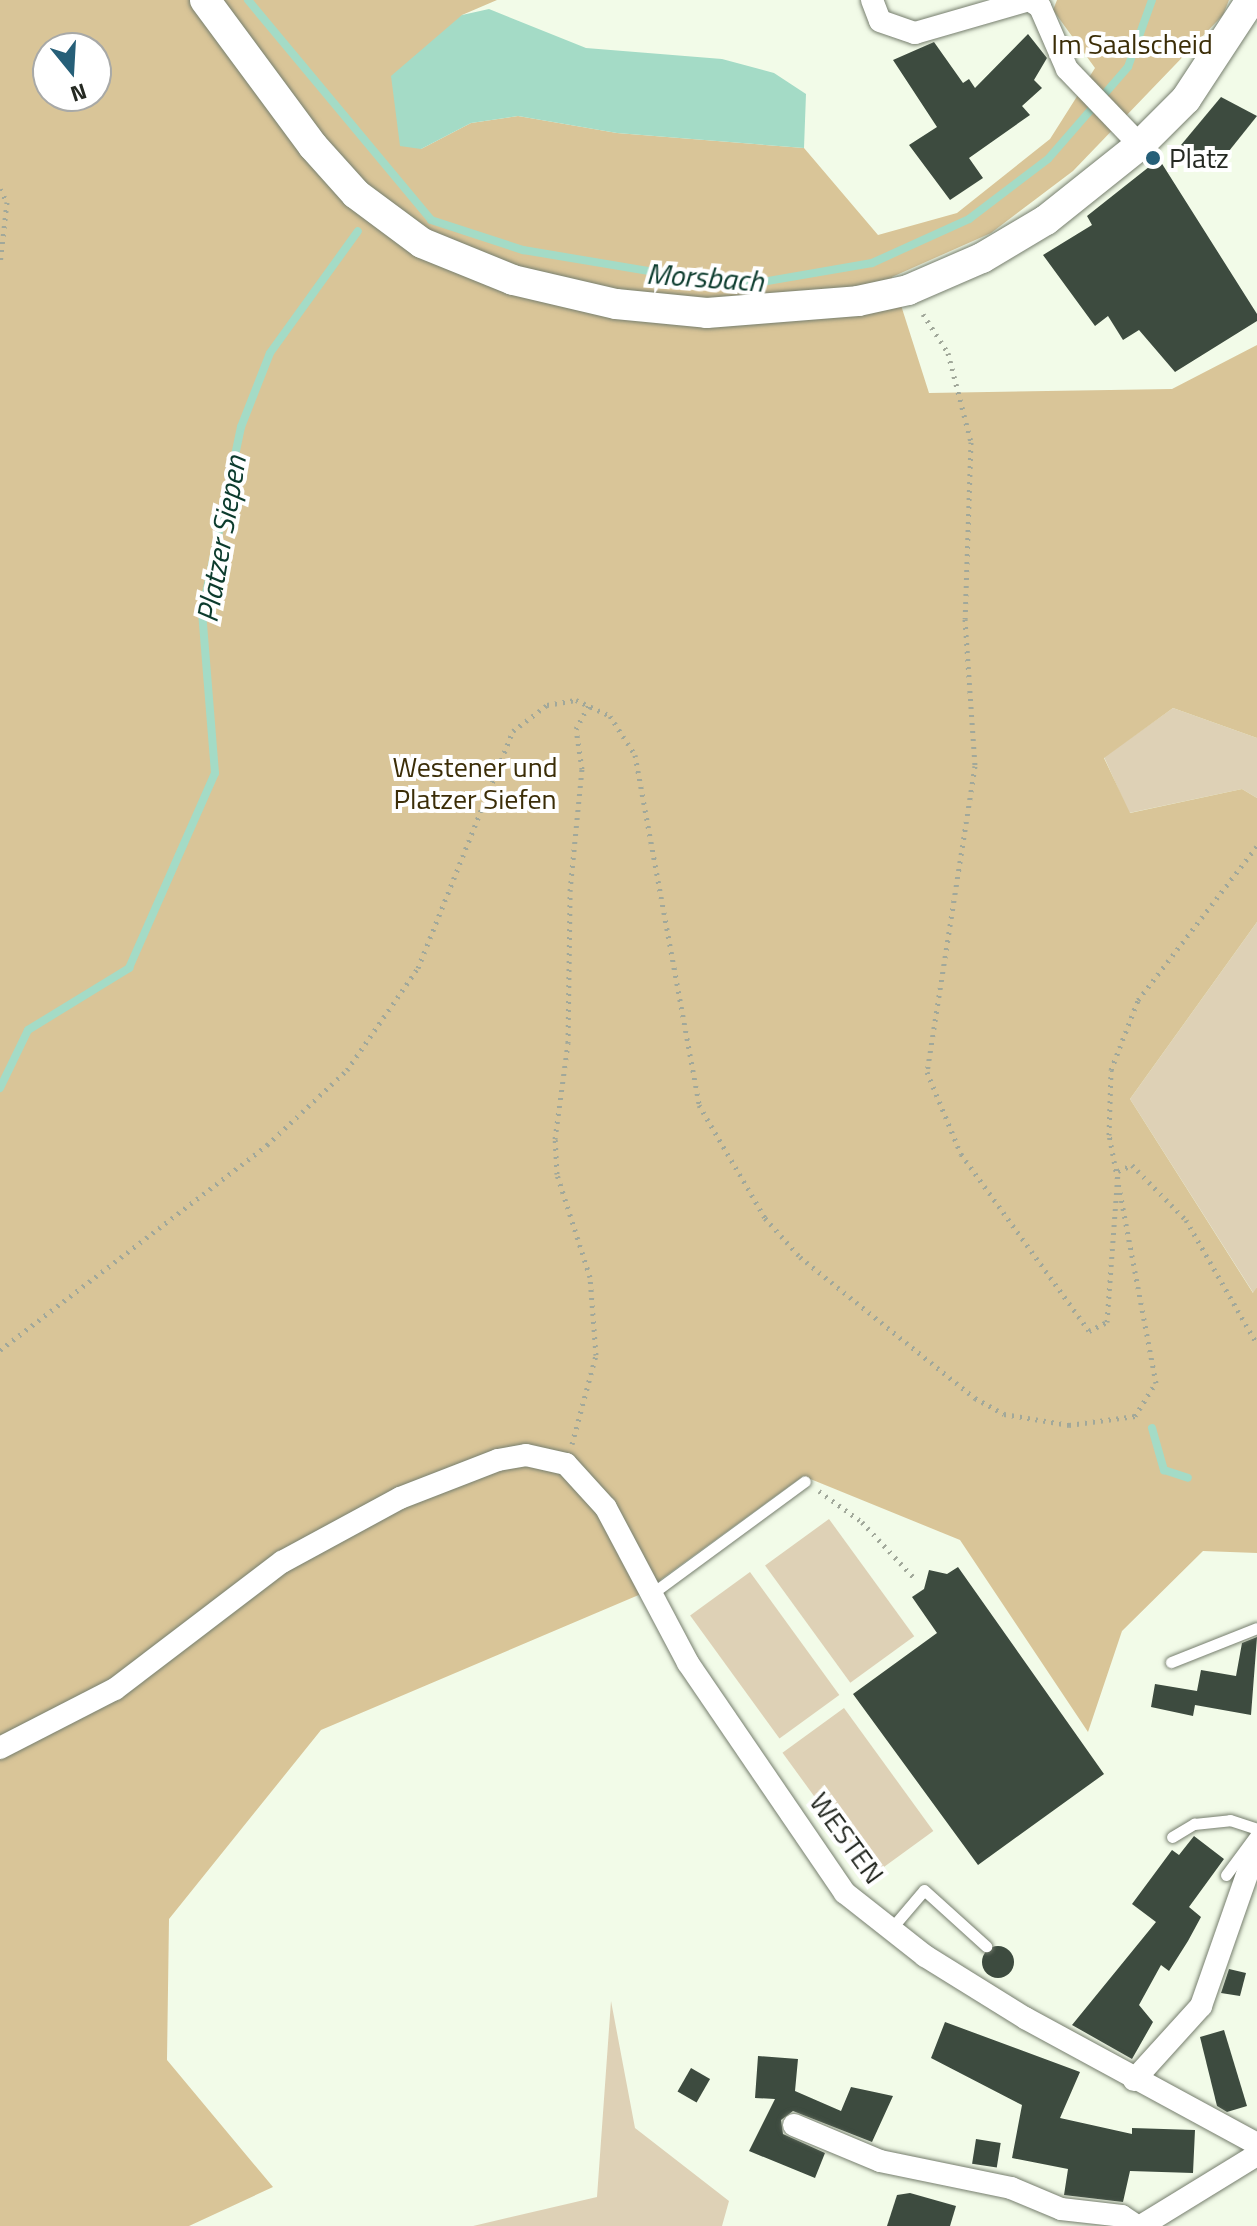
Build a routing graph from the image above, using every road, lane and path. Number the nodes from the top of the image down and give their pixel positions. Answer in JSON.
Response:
{"nodes":[{"id":1,"x":205,"y":0,"type":"edge"},
{"id":2,"x":872,"y":0,"type":"edge"},
{"id":3,"x":1029,"y":0,"type":"edge"},
{"id":4,"x":1251,"y":0,"type":"edge"},
{"id":5,"x":1140,"y":145,"type":"junction"},
{"id":6,"x":0,"y":189,"type":"edge"},
{"id":7,"x":0,"y":264,"type":"edge"},
{"id":8,"x":908,"y":290,"type":"junction"},
{"id":9,"x":590,"y":703,"type":"junction"},
{"id":10,"x":1257,"y":846,"type":"edge"},
{"id":11,"x":1118,"y":1171,"type":"junction"},
{"id":12,"x":1257,"y":1344,"type":"edge"},
{"id":13,"x":0,"y":1350,"type":"edge"},
{"id":14,"x":566,"y":1464,"type":"junction"},
{"id":15,"x":805,"y":1481,"type":"joint"},
{"id":16,"x":916,"y":1580,"type":"dead end"},
{"id":17,"x":654,"y":1604,"type":"junction"},
{"id":18,"x":1257,"y":1628,"type":"edge"},
{"id":19,"x":1171,"y":1662,"type":"dead end"},
{"id":20,"x":0,"y":1748,"type":"edge"},
{"id":21,"x":1257,"y":1831,"type":"edge"},
{"id":22,"x":1172,"y":1837,"type":"dead end"},
{"id":23,"x":1257,"y":1846,"type":"edge"},
{"id":24,"x":1226,"y":1875,"type":"dead end"},
{"id":25,"x":890,"y":1931,"type":"junction"},
{"id":26,"x":986,"y":1946,"type":"dead end"},
{"id":27,"x":1134,"y":2080,"type":"junction"},
{"id":28,"x":794,"y":2125,"type":"dead end"},
{"id":29,"x":1257,"y":2144,"type":"edge"},
{"id":30,"x":1257,"y":2155,"type":"edge"},
{"id":31,"x":1139,"y":2226,"type":"edge"}],
"edges":[{"from":1,"to":8,"type":"main road"},
{"from":2,"to":3,"type":"street"},
{"from":3,"to":5,"type":"street"},
{"from":4,"to":5,"type":"main road"},
{"from":5,"to":8,"type":"main road"},
{"from":6,"to":7,"type":"path"},
{"from":8,"to":11,"type":"path"},
{"from":9,"to":11,"type":"path"},
{"from":9,"to":13,"type":"path"},
{"from":9,"to":14,"type":"path"},
{"from":10,"to":11,"type":"path"},
{"from":11,"to":12,"type":"path"},
{"from":14,"to":17,"type":"street","name":"WESTEN"},
{"from":14,"to":20,"type":"street"},
{"from":15,"to":16,"type":"path"},
{"from":15,"to":17,"type":"lane"},
{"from":17,"to":25,"type":"street","name":"WESTEN"},
{"from":18,"to":19,"type":"lane"},
{"from":21,"to":22,"type":"lane"},
{"from":21,"to":24,"type":"lane"},
{"from":23,"to":27,"type":"street"},
{"from":25,"to":26,"type":"lane"},
{"from":25,"to":27,"type":"street","name":"WESTEN"},
{"from":27,"to":29,"type":"street","name":"WESTEN"},
{"from":28,"to":31,"type":"street"},
{"from":30,"to":31,"type":"street"}]}
